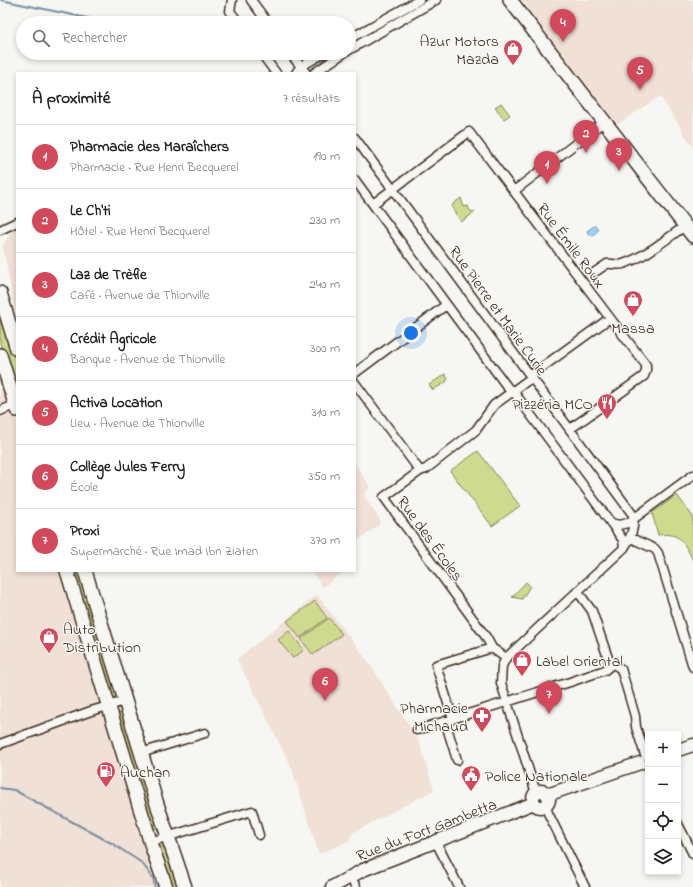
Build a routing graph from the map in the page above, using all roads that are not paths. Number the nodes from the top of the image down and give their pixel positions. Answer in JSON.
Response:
{"nodes":[{"id":1,"x":232,"y":0,"type":"edge"},
{"id":2,"x":251,"y":0,"type":"edge"},
{"id":3,"x":419,"y":0,"type":"edge"},
{"id":4,"x":436,"y":0,"type":"edge"},
{"id":5,"x":510,"y":0,"type":"edge"},
{"id":6,"x":518,"y":0,"type":"edge"},
{"id":7,"x":234,"y":16,"type":"edge"},
{"id":8,"x":263,"y":16,"type":"edge"},
{"id":9,"x":537,"y":34,"type":"junction"},
{"id":10,"x":356,"y":35,"type":"edge"},
{"id":11,"x":356,"y":46,"type":"edge"},
{"id":12,"x":267,"y":60,"type":"edge"},
{"id":13,"x":294,"y":60,"type":"edge"},
{"id":14,"x":315,"y":60,"type":"edge"},
{"id":15,"x":334,"y":60,"type":"edge"},
{"id":16,"x":301,"y":71,"type":"edge"},
{"id":17,"x":275,"y":72,"type":"edge"},
{"id":18,"x":316,"y":72,"type":"edge"},
{"id":19,"x":605,"y":121,"type":"junction"},
{"id":20,"x":356,"y":139,"type":"edge"},
{"id":21,"x":356,"y":181,"type":"edge"},
{"id":22,"x":393,"y":189,"type":"junction"},
{"id":23,"x":514,"y":191,"type":"junction"},
{"id":24,"x":373,"y":204,"type":"junction"},
{"id":25,"x":16,"y":222,"type":"edge"},
{"id":26,"x":0,"y":230,"type":"edge"},
{"id":27,"x":689,"y":231,"type":"edge"},
{"id":28,"x":595,"y":272,"type":"dead end"},
{"id":29,"x":0,"y":293,"type":"edge"},
{"id":30,"x":446,"y":305,"type":"junction"},
{"id":31,"x":610,"y":318,"type":"junction"},
{"id":32,"x":16,"y":346,"type":"edge"},
{"id":33,"x":0,"y":355,"type":"edge"},
{"id":34,"x":356,"y":372,"type":"edge"},
{"id":35,"x":531,"y":377,"type":"junction"},
{"id":36,"x":356,"y":384,"type":"edge"},
{"id":37,"x":512,"y":392,"type":"junction"},
{"id":38,"x":16,"y":407,"type":"edge"},
{"id":39,"x":0,"y":411,"type":"edge"},
{"id":40,"x":570,"y":429,"type":"junction"},
{"id":41,"x":420,"y":471,"type":"junction"},
{"id":42,"x":693,"y":475,"type":"edge"},
{"id":43,"x":634,"y":519,"type":"junction"},
{"id":44,"x":611,"y":523,"type":"junction"},
{"id":45,"x":631,"y":538,"type":"junction"},
{"id":46,"x":624,"y":548,"type":"junction"},
{"id":47,"x":67,"y":572,"type":"edge"},
{"id":48,"x":85,"y":572,"type":"edge"},
{"id":49,"x":578,"y":592,"type":"junction"},
{"id":50,"x":492,"y":648,"type":"junction"},
{"id":51,"x":506,"y":658,"type":"junction"},
{"id":52,"x":612,"y":664,"type":"junction"},
{"id":53,"x":693,"y":668,"type":"edge"},
{"id":54,"x":125,"y":701,"type":"junction"},
{"id":55,"x":507,"y":703,"type":"junction"},
{"id":56,"x":108,"y":707,"type":"junction"},
{"id":57,"x":449,"y":720,"type":"junction"},
{"id":58,"x":417,"y":730,"type":"dead end"},
{"id":59,"x":205,"y":733,"type":"dead end"},
{"id":60,"x":0,"y":744,"type":"edge"},
{"id":61,"x":693,"y":745,"type":"edge"},
{"id":62,"x":681,"y":749,"type":"edge"},
{"id":63,"x":141,"y":753,"type":"junction"},
{"id":64,"x":644,"y":757,"type":"edge"},
{"id":65,"x":457,"y":760,"type":"dead end"},
{"id":66,"x":541,"y":799,"type":"junction"},
{"id":67,"x":681,"y":830,"type":"edge"},
{"id":68,"x":259,"y":836,"type":"dead end"},
{"id":69,"x":167,"y":837,"type":"junction"},
{"id":70,"x":150,"y":842,"type":"junction"},
{"id":71,"x":436,"y":842,"type":"junction"},
{"id":72,"x":693,"y":854,"type":"edge"},
{"id":73,"x":350,"y":876,"type":"junction"},
{"id":74,"x":166,"y":887,"type":"edge"},
{"id":75,"x":185,"y":887,"type":"edge"},
{"id":76,"x":332,"y":887,"type":"edge"},
{"id":77,"x":356,"y":887,"type":"edge"},
{"id":78,"x":459,"y":887,"type":"edge"},
{"id":79,"x":585,"y":887,"type":"edge"}],
"edges":[{"from":1,"to":7,"type":"street"},
{"from":2,"to":8,"type":"street"},
{"from":3,"to":10,"type":"street"},
{"from":4,"to":11,"type":"street"},
{"from":5,"to":9,"type":"main road"},
{"from":6,"to":9,"type":"main road"},
{"from":9,"to":19,"type":"main road"},
{"from":12,"to":17,"type":"street"},
{"from":13,"to":16,"type":"street"},
{"from":14,"to":16,"type":"street"},
{"from":15,"to":18,"type":"street"},
{"from":19,"to":23,"type":"street"},
{"from":19,"to":27,"type":"main road"},
{"from":20,"to":22,"type":"street","name":"Rue Pierre et Marie Curie"},
{"from":21,"to":24,"type":"street"},
{"from":22,"to":23,"type":"street","name":"Rue Émile Roux"},
{"from":22,"to":24,"type":"street","name":"Rue Émile Roux"},
{"from":22,"to":35,"type":"street","name":"Rue Pierre et Marie Curie"},
{"from":23,"to":31,"type":"street","name":"Rue Émile Roux"},
{"from":24,"to":30,"type":"street"},
{"from":25,"to":26,"type":"street"},
{"from":27,"to":28,"type":"street"},
{"from":29,"to":32,"type":"main road"},
{"from":30,"to":34,"type":"street"},
{"from":30,"to":37,"type":"street"},
{"from":31,"to":35,"type":"street"},
{"from":31,"to":40,"type":"street","name":"Rue Émile Roux"},
{"from":33,"to":38,"type":"main road"},
{"from":35,"to":37,"type":"street"},
{"from":35,"to":40,"type":"street","name":"Rue Pierre et Marie Curie"},
{"from":36,"to":41,"type":"street","name":"Rue des Écoles"},
{"from":37,"to":41,"type":"street"},
{"from":37,"to":44,"type":"street"},
{"from":38,"to":39,"type":"street"},
{"from":40,"to":43,"type":"street","name":"Rue Pierre et Marie Curie"},
{"from":41,"to":50,"type":"street","name":"Rue des Écoles"},
{"from":42,"to":43,"type":"street"},
{"from":43,"to":44,"type":"street"},
{"from":43,"to":45,"type":"street"},
{"from":44,"to":46,"type":"street"},
{"from":45,"to":46,"type":"street"},
{"from":45,"to":53,"type":"street"},
{"from":46,"to":49,"type":"street"},
{"from":47,"to":56,"type":"main road"},
{"from":48,"to":54,"type":"main road"},
{"from":49,"to":51,"type":"street"},
{"from":49,"to":52,"type":"street"},
{"from":50,"to":51,"type":"street","name":"Rue des Écoles"},
{"from":50,"to":57,"type":"street"},
{"from":51,"to":55,"type":"street"},
{"from":52,"to":55,"type":"street"},
{"from":52,"to":64,"type":"street"},
{"from":54,"to":56,"type":"street"},
{"from":54,"to":63,"type":"main road"},
{"from":55,"to":57,"type":"street"},
{"from":55,"to":66,"type":"street"},
{"from":56,"to":60,"type":"street"},
{"from":56,"to":70,"type":"main road"},
{"from":57,"to":58,"type":"street"},
{"from":57,"to":65,"type":"street"},
{"from":59,"to":63,"type":"street"},
{"from":61,"to":62,"type":"street"},
{"from":63,"to":69,"type":"main road"},
{"from":64,"to":66,"type":"street","name":"Rue du Fort Gambetta"},
{"from":66,"to":71,"type":"street","name":"Rue du Fort Gambetta"},
{"from":66,"to":79,"type":"street"},
{"from":67,"to":72,"type":"street"},
{"from":68,"to":69,"type":"street"},
{"from":69,"to":70,"type":"street"},
{"from":69,"to":75,"type":"main road"},
{"from":70,"to":74,"type":"main road"},
{"from":71,"to":73,"type":"street","name":"Rue du Fort Gambetta"},
{"from":71,"to":78,"type":"street"},
{"from":73,"to":76,"type":"street","name":"Rue du Fort Gambetta"},
{"from":73,"to":77,"type":"street"}]}
